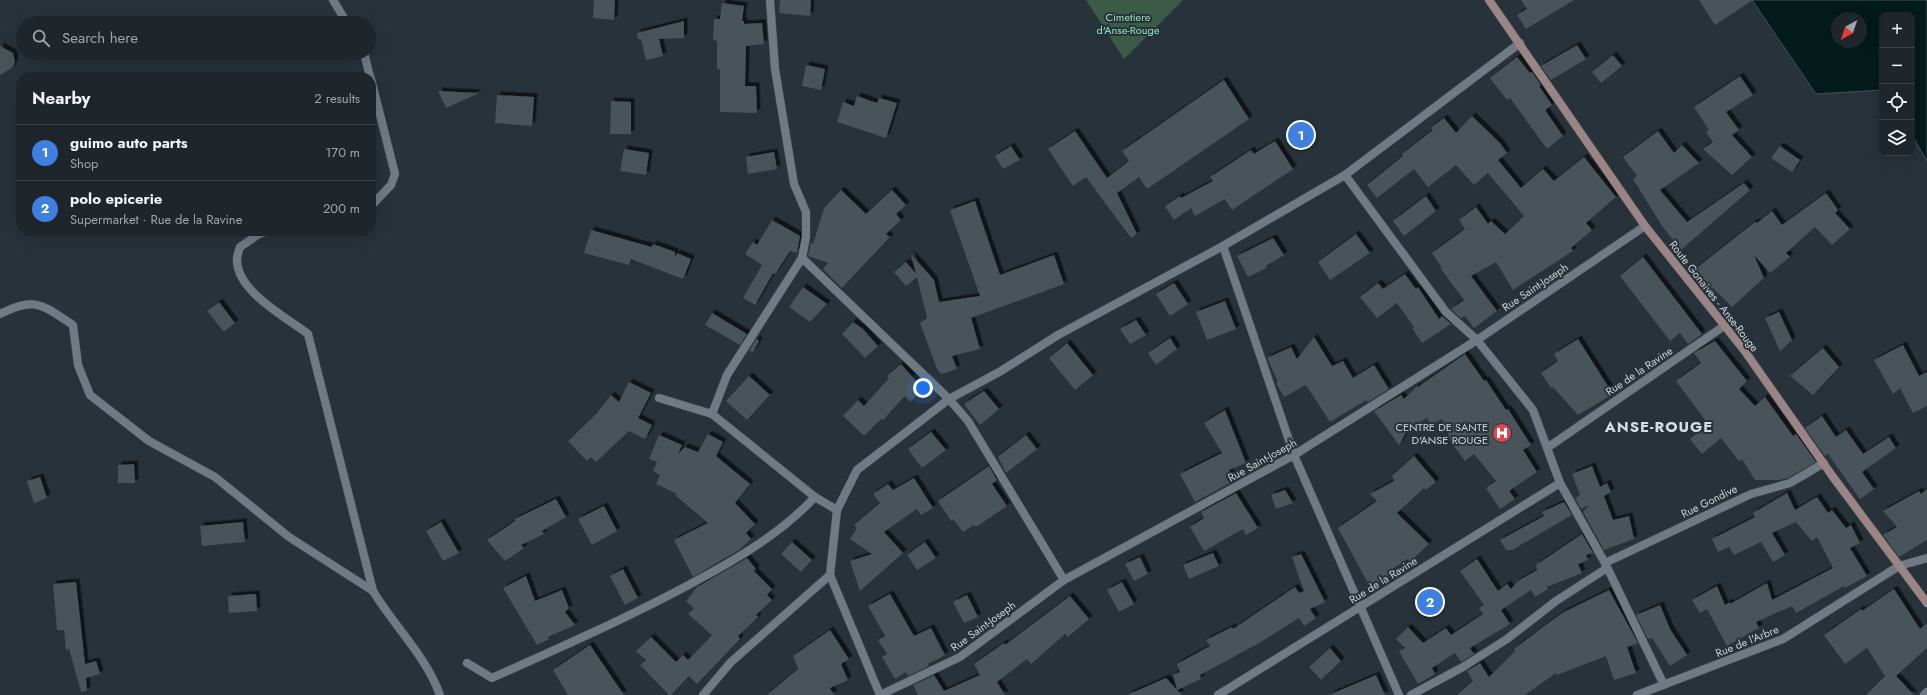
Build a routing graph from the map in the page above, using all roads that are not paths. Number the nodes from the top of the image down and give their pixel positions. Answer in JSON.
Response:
{"nodes":[{"id":1,"x":333,"y":0,"type":"edge"},
{"id":2,"x":770,"y":0,"type":"edge"},
{"id":3,"x":1489,"y":0,"type":"edge"},
{"id":4,"x":343,"y":16,"type":"edge"},
{"id":5,"x":1520,"y":44,"type":"junction"},
{"id":6,"x":366,"y":60,"type":"edge"},
{"id":7,"x":369,"y":72,"type":"edge"},
{"id":8,"x":376,"y":98,"type":"edge"},
{"id":9,"x":1345,"y":175,"type":"junction"},
{"id":10,"x":376,"y":201,"type":"edge"},
{"id":11,"x":1645,"y":226,"type":"junction"},
{"id":12,"x":256,"y":236,"type":"edge"},
{"id":13,"x":1223,"y":246,"type":"junction"},
{"id":14,"x":802,"y":258,"type":"junction"},
{"id":15,"x":0,"y":314,"type":"edge"},
{"id":16,"x":1724,"y":326,"type":"junction"},
{"id":17,"x":1477,"y":340,"type":"junction"},
{"id":18,"x":659,"y":398,"type":"dead end"},
{"id":19,"x":949,"y":399,"type":"junction"},
{"id":20,"x":712,"y":414,"type":"junction"},
{"id":21,"x":1547,"y":448,"type":"junction"},
{"id":22,"x":1294,"y":455,"type":"junction"},
{"id":23,"x":1824,"y":463,"type":"junction"},
{"id":24,"x":1560,"y":483,"type":"junction"},
{"id":25,"x":815,"y":497,"type":"junction"},
{"id":26,"x":837,"y":510,"type":"junction"},
{"id":27,"x":1927,"y":558,"type":"edge"},
{"id":28,"x":1606,"y":565,"type":"junction"},
{"id":29,"x":1898,"y":566,"type":"junction"},
{"id":30,"x":830,"y":575,"type":"junction"},
{"id":31,"x":1064,"y":580,"type":"junction"},
{"id":32,"x":373,"y":591,"type":"junction"},
{"id":33,"x":1927,"y":603,"type":"edge"},
{"id":34,"x":1361,"y":607,"type":"junction"},
{"id":35,"x":467,"y":663,"type":"dead end"},
{"id":36,"x":1664,"y":685,"type":"junction"},
{"id":37,"x":1927,"y":692,"type":"edge"},
{"id":38,"x":440,"y":695,"type":"edge"},
{"id":39,"x":703,"y":695,"type":"edge"},
{"id":40,"x":880,"y":695,"type":"edge"},
{"id":41,"x":1218,"y":695,"type":"edge"},
{"id":42,"x":1400,"y":695,"type":"edge"},
{"id":43,"x":1411,"y":695,"type":"edge"},
{"id":44,"x":1637,"y":695,"type":"edge"},
{"id":45,"x":1924,"y":695,"type":"edge"}],
"edges":[{"from":1,"to":4,"type":"street"},
{"from":2,"to":14,"type":"street"},
{"from":3,"to":5,"type":"main road","name":"Route Gonaives - Anse-Rouge"},
{"from":5,"to":9,"type":"street"},
{"from":5,"to":11,"type":"main road","name":"Route Gonaives - Anse-Rouge"},
{"from":6,"to":7,"type":"street"},
{"from":8,"to":10,"type":"street"},
{"from":9,"to":13,"type":"street"},
{"from":9,"to":17,"type":"street"},
{"from":11,"to":16,"type":"main road","name":"Route Gonaives - Anse-Rouge"},
{"from":11,"to":17,"type":"street","name":"Rue Saint-Joseph"},
{"from":12,"to":32,"type":"street"},
{"from":13,"to":19,"type":"street"},
{"from":13,"to":22,"type":"street"},
{"from":14,"to":19,"type":"street"},
{"from":14,"to":20,"type":"street"},
{"from":15,"to":32,"type":"street"},
{"from":16,"to":21,"type":"street","name":"Rue de la Ravine"},
{"from":16,"to":23,"type":"main road","name":"Route Gonaives - Anse-Rouge"},
{"from":17,"to":21,"type":"street"},
{"from":17,"to":22,"type":"street","name":"Rue Saint-Joseph"},
{"from":18,"to":20,"type":"street"},
{"from":19,"to":26,"type":"street"},
{"from":19,"to":31,"type":"street"},
{"from":20,"to":25,"type":"street"},
{"from":21,"to":24,"type":"street"},
{"from":22,"to":31,"type":"street","name":"Rue Saint-Joseph"},
{"from":22,"to":34,"type":"street"},
{"from":23,"to":28,"type":"street","name":"Rue Gondive"},
{"from":23,"to":29,"type":"main road","name":"Route Gonaives - Anse-Rouge"},
{"from":24,"to":28,"type":"street"},
{"from":24,"to":34,"type":"street","name":"Rue de la Ravine"},
{"from":25,"to":26,"type":"street"},
{"from":25,"to":35,"type":"street"},
{"from":26,"to":30,"type":"street"},
{"from":27,"to":29,"type":"street","name":"Rue de l'Arbre"},
{"from":28,"to":36,"type":"street"},
{"from":28,"to":43,"type":"street","name":"Rue Gondive"},
{"from":29,"to":33,"type":"main road","name":"Route Gonaives - Anse-Rouge"},
{"from":29,"to":36,"type":"street","name":"Rue de l'Arbre"},
{"from":30,"to":39,"type":"street"},
{"from":30,"to":40,"type":"street"},
{"from":31,"to":40,"type":"street","name":"Rue Saint-Joseph"},
{"from":32,"to":38,"type":"street"},
{"from":34,"to":41,"type":"street","name":"Rue de la Ravine"},
{"from":34,"to":42,"type":"street"},
{"from":36,"to":44,"type":"street","name":"Rue de l'Arbre"},
{"from":37,"to":45,"type":"street"}]}
